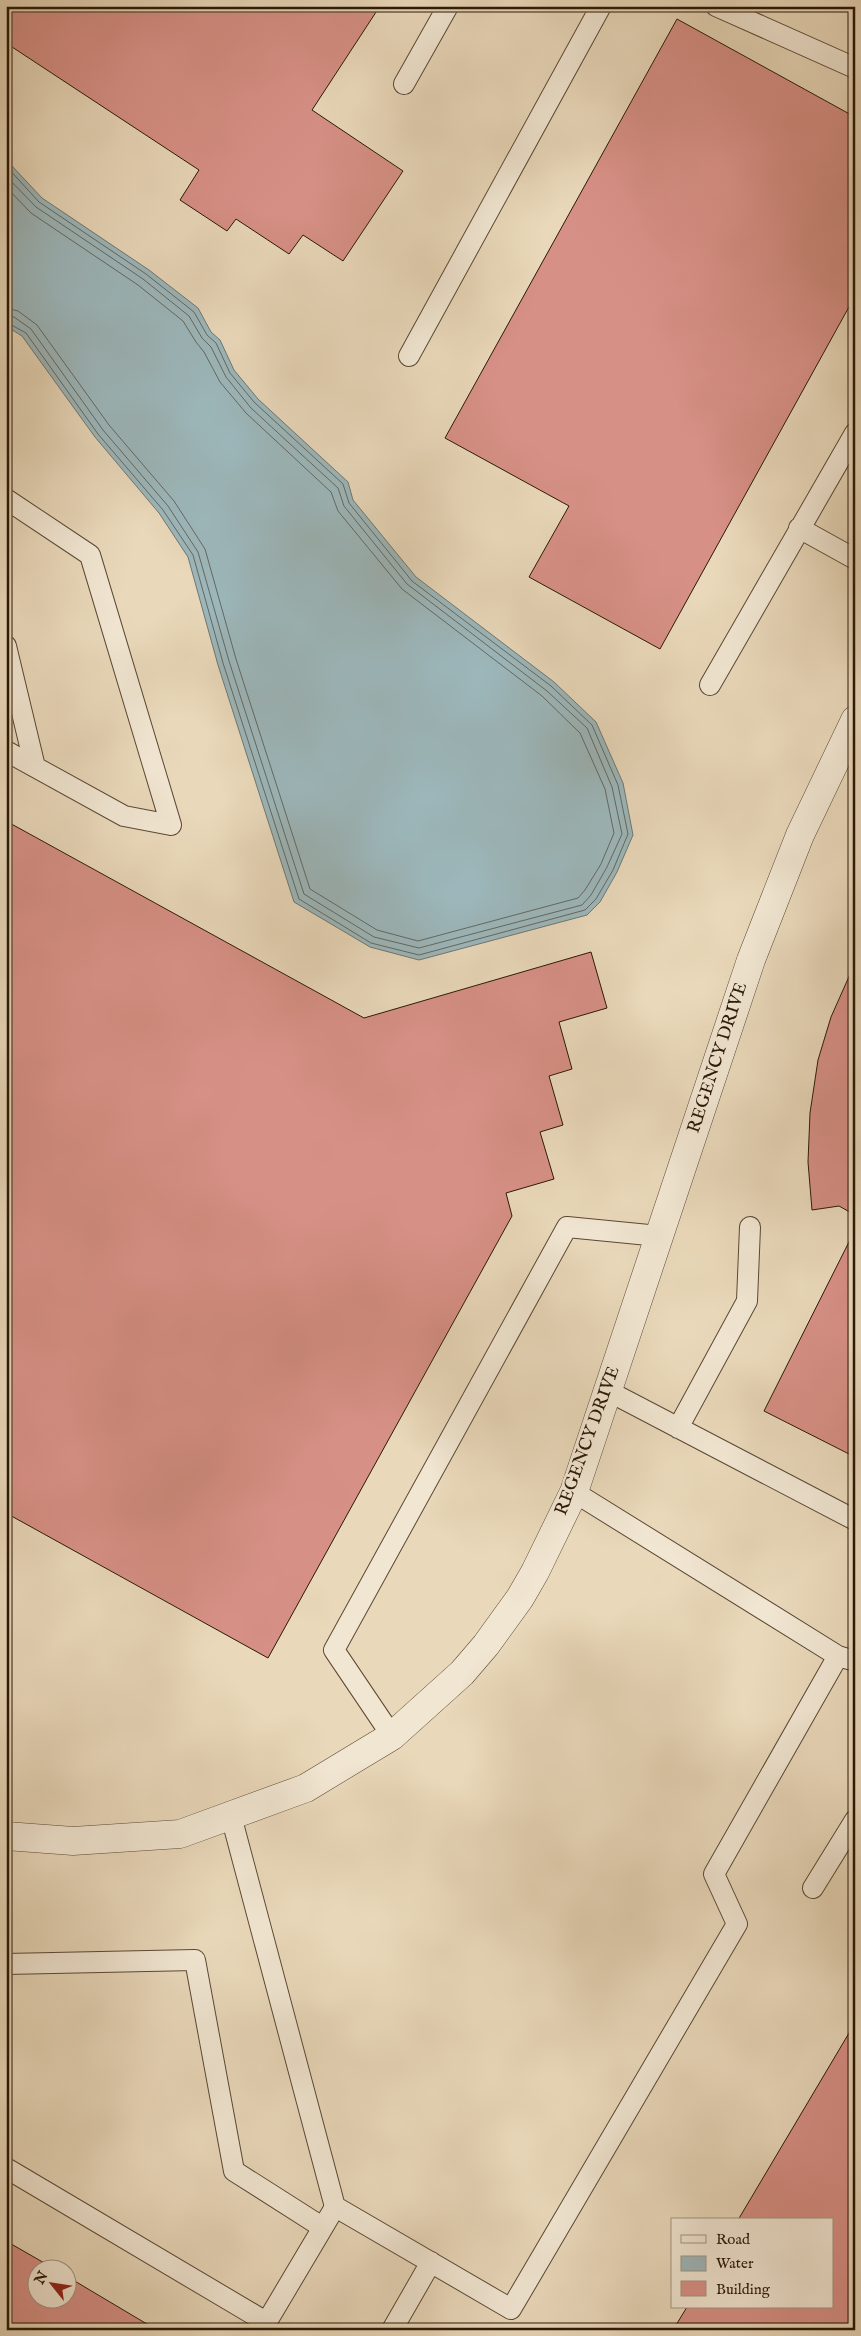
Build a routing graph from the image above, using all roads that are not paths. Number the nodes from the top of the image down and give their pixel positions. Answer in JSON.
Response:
{"nodes":[{"id":1,"x":448,"y":6,"type":"edge"},
{"id":2,"x":601,"y":6,"type":"edge"},
{"id":3,"x":716,"y":6,"type":"edge"},
{"id":4,"x":855,"y":68,"type":"edge"},
{"id":5,"x":404,"y":84,"type":"dead end"},
{"id":6,"x":408,"y":356,"type":"dead end"},
{"id":7,"x":855,"y":433,"type":"edge"},
{"id":8,"x":6,"y":499,"type":"edge"},
{"id":9,"x":800,"y":528,"type":"junction"},
{"id":10,"x":855,"y":559,"type":"edge"},
{"id":11,"x":6,"y":646,"type":"edge"},
{"id":12,"x":710,"y":685,"type":"dead end"},
{"id":13,"x":855,"y":720,"type":"edge"},
{"id":14,"x":6,"y":751,"type":"edge"},
{"id":15,"x":35,"y":767,"type":"junction"},
{"id":16,"x":750,"y":1227,"type":"dead end"},
{"id":17,"x":659,"y":1236,"type":"junction"},
{"id":18,"x":608,"y":1391,"type":"junction"},
{"id":19,"x":678,"y":1428,"type":"junction"},
{"id":20,"x":574,"y":1492,"type":"junction"},
{"id":21,"x":855,"y":1520,"type":"edge"},
{"id":22,"x":846,"y":1659,"type":"edge"},
{"id":23,"x":392,"y":1736,"type":"junction"},
{"id":24,"x":231,"y":1816,"type":"junction"},
{"id":25,"x":855,"y":1820,"type":"edge"},
{"id":26,"x":6,"y":1836,"type":"edge"},
{"id":27,"x":813,"y":1888,"type":"dead end"},
{"id":28,"x":6,"y":1964,"type":"edge"},
{"id":29,"x":6,"y":2168,"type":"edge"},
{"id":30,"x":334,"y":2206,"type":"junction"},
{"id":31,"x":322,"y":2227,"type":"junction"},
{"id":32,"x":431,"y":2262,"type":"junction"},
{"id":33,"x":264,"y":2326,"type":"edge"},
{"id":34,"x":392,"y":2330,"type":"edge"}],
"edges":[{"from":1,"to":5,"type":"lane"},
{"from":2,"to":6,"type":"lane"},
{"from":3,"to":4,"type":"lane"},
{"from":7,"to":9,"type":"lane"},
{"from":8,"to":15,"type":"lane"},
{"from":9,"to":10,"type":"lane"},
{"from":9,"to":12,"type":"lane"},
{"from":11,"to":15,"type":"lane"},
{"from":13,"to":17,"type":"street","name":"REGENCY DRIVE"},
{"from":14,"to":15,"type":"lane"},
{"from":16,"to":19,"type":"lane"},
{"from":17,"to":18,"type":"street","name":"REGENCY DRIVE"},
{"from":17,"to":23,"type":"lane"},
{"from":18,"to":19,"type":"lane"},
{"from":18,"to":20,"type":"street","name":"REGENCY DRIVE"},
{"from":19,"to":21,"type":"lane"},
{"from":20,"to":22,"type":"lane"},
{"from":20,"to":23,"type":"street","name":"REGENCY DRIVE"},
{"from":22,"to":32,"type":"lane"},
{"from":23,"to":24,"type":"street","name":"REGENCY DRIVE"},
{"from":24,"to":26,"type":"street","name":"REGENCY DRIVE"},
{"from":24,"to":30,"type":"lane"},
{"from":25,"to":27,"type":"lane"},
{"from":28,"to":31,"type":"lane"},
{"from":29,"to":33,"type":"lane"},
{"from":30,"to":31,"type":"lane"},
{"from":30,"to":32,"type":"lane"},
{"from":31,"to":33,"type":"lane"},
{"from":32,"to":34,"type":"lane"}]}
